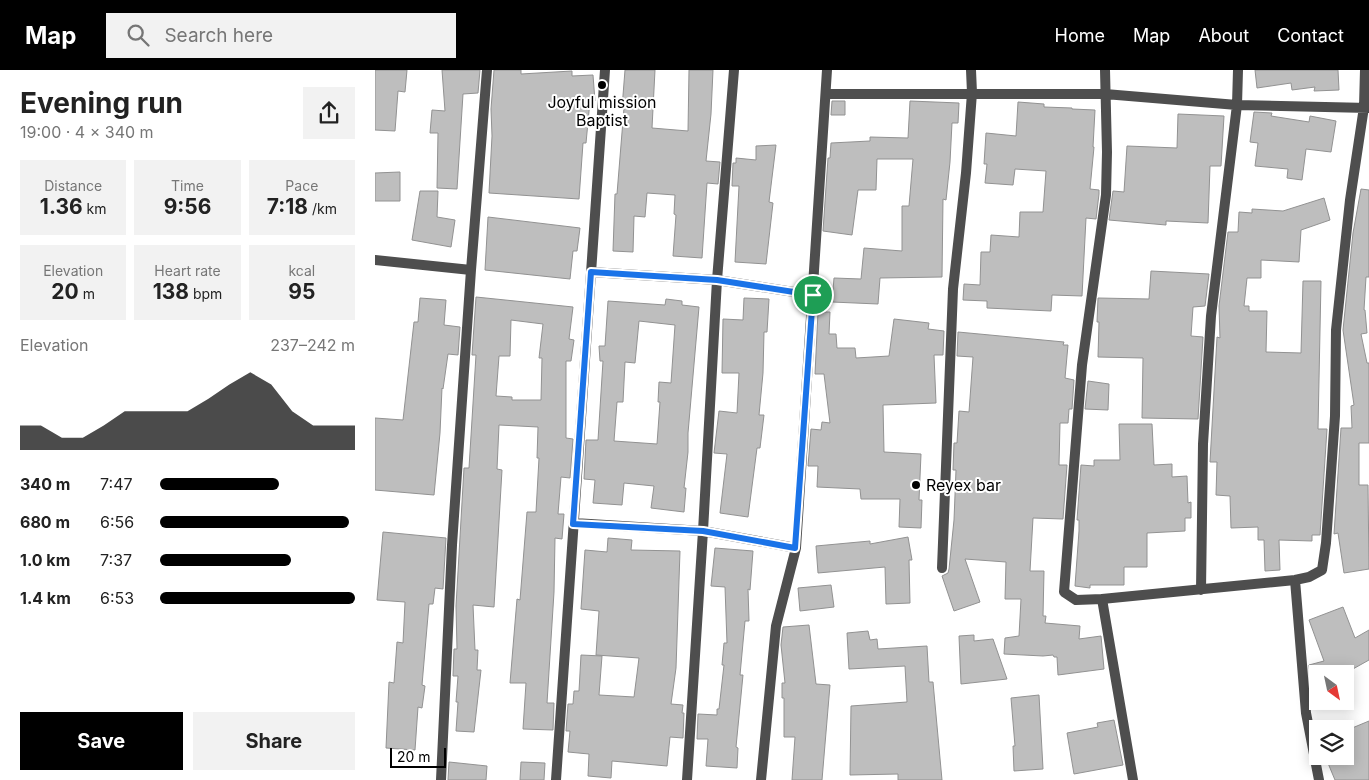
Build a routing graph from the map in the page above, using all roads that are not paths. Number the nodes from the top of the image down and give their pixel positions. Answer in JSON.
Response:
{"nodes":[{"id":1,"x":487,"y":70,"type":"edge"},
{"id":2,"x":605,"y":70,"type":"edge"},
{"id":3,"x":734,"y":70,"type":"edge"},
{"id":4,"x":827,"y":70,"type":"edge"},
{"id":5,"x":971,"y":70,"type":"edge"},
{"id":6,"x":1105,"y":70,"type":"edge"},
{"id":7,"x":1238,"y":70,"type":"edge"},
{"id":8,"x":1365,"y":70,"type":"edge"},
{"id":9,"x":826,"y":94,"type":"junction"},
{"id":10,"x":972,"y":94,"type":"junction"},
{"id":11,"x":1105,"y":94,"type":"junction"},
{"id":12,"x":1237,"y":105,"type":"junction"},
{"id":13,"x":1367,"y":107,"type":"edge"},
{"id":14,"x":375,"y":260,"type":"edge"},
{"id":15,"x":471,"y":270,"type":"junction"},
{"id":16,"x":591,"y":272,"type":"junction"},
{"id":17,"x":717,"y":280,"type":"junction"},
{"id":18,"x":813,"y":295,"type":"junction"},
{"id":19,"x":573,"y":524,"type":"junction"},
{"id":20,"x":703,"y":531,"type":"junction"},
{"id":21,"x":795,"y":548,"type":"junction"},
{"id":22,"x":942,"y":568,"type":"dead end"},
{"id":23,"x":1295,"y":580,"type":"junction"},
{"id":24,"x":1201,"y":590,"type":"junction"},
{"id":25,"x":1102,"y":599,"type":"junction"},
{"id":26,"x":441,"y":780,"type":"edge"},
{"id":27,"x":556,"y":780,"type":"edge"},
{"id":28,"x":687,"y":780,"type":"edge"},
{"id":29,"x":761,"y":780,"type":"edge"},
{"id":30,"x":1133,"y":780,"type":"edge"},
{"id":31,"x":1319,"y":780,"type":"edge"}],
"edges":[{"from":1,"to":15,"type":"street"},
{"from":2,"to":16,"type":"street"},
{"from":3,"to":17,"type":"street"},
{"from":4,"to":9,"type":"street"},
{"from":5,"to":10,"type":"street"},
{"from":6,"to":11,"type":"street"},
{"from":7,"to":12,"type":"street"},
{"from":8,"to":13,"type":"street"},
{"from":9,"to":10,"type":"street"},
{"from":9,"to":18,"type":"street"},
{"from":10,"to":11,"type":"street"},
{"from":10,"to":22,"type":"street"},
{"from":11,"to":12,"type":"street"},
{"from":11,"to":25,"type":"street"},
{"from":12,"to":13,"type":"street"},
{"from":12,"to":24,"type":"street"},
{"from":13,"to":23,"type":"street"},
{"from":14,"to":15,"type":"street"},
{"from":15,"to":26,"type":"street"},
{"from":16,"to":17,"type":"street"},
{"from":16,"to":19,"type":"street"},
{"from":17,"to":18,"type":"street"},
{"from":17,"to":20,"type":"street"},
{"from":18,"to":21,"type":"street"},
{"from":19,"to":20,"type":"street"},
{"from":19,"to":27,"type":"street"},
{"from":20,"to":21,"type":"street"},
{"from":20,"to":28,"type":"street"},
{"from":21,"to":29,"type":"street"},
{"from":23,"to":24,"type":"street"},
{"from":23,"to":31,"type":"street"},
{"from":24,"to":25,"type":"street"},
{"from":25,"to":30,"type":"street"}]}
